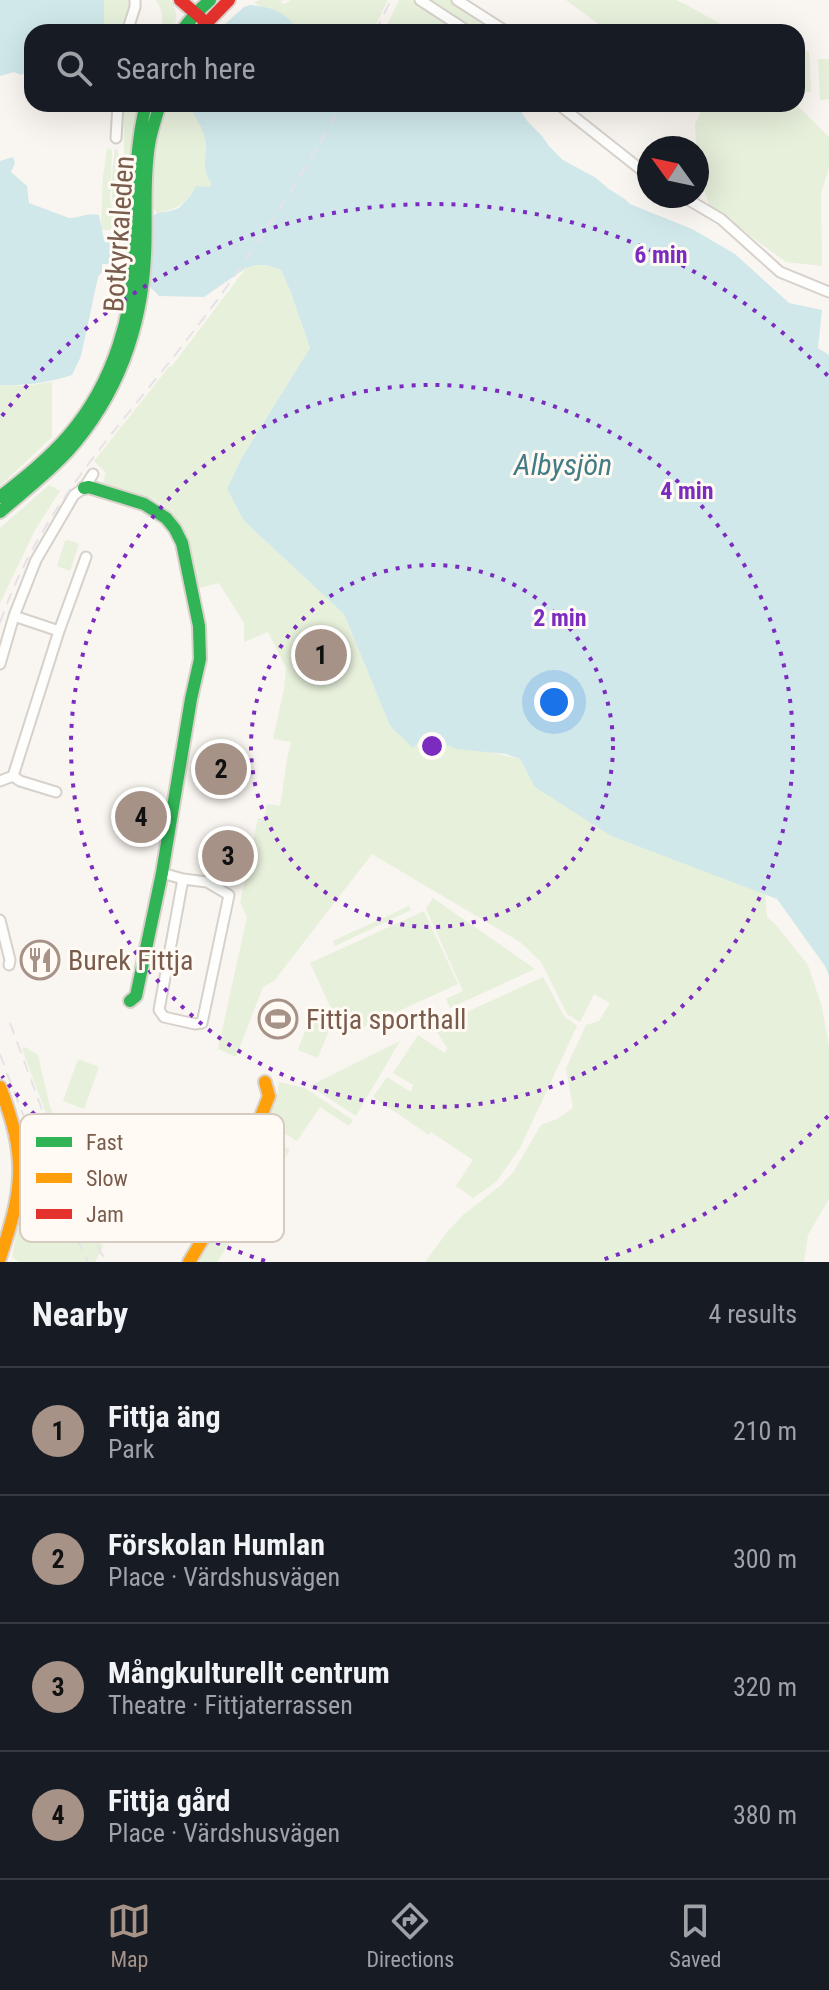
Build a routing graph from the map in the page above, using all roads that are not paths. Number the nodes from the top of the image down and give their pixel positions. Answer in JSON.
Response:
{"nodes":[{"id":1,"x":135,"y":0,"type":"edge"},
{"id":2,"x":178,"y":0,"type":"edge"},
{"id":3,"x":229,"y":0,"type":"edge"},
{"id":4,"x":420,"y":0,"type":"edge"},
{"id":5,"x":457,"y":0,"type":"edge"},
{"id":6,"x":199,"y":6,"type":"edge"},
{"id":7,"x":207,"y":21,"type":"junction"},
{"id":8,"x":130,"y":24,"type":"edge"},
{"id":9,"x":181,"y":24,"type":"edge"},
{"id":10,"x":186,"y":24,"type":"edge"},
{"id":11,"x":205,"y":24,"type":"edge"},
{"id":12,"x":457,"y":24,"type":"edge"},
{"id":13,"x":494,"y":24,"type":"edge"},
{"id":14,"x":118,"y":112,"type":"edge"},
{"id":15,"x":144,"y":112,"type":"edge"},
{"id":16,"x":158,"y":112,"type":"edge"},
{"id":17,"x":568,"y":112,"type":"edge"},
{"id":18,"x":116,"y":138,"type":"dead end"},
{"id":19,"x":637,"y":167,"type":"edge"},
{"id":20,"x":702,"y":208,"type":"edge"},
{"id":21,"x":140,"y":211,"type":"junction"},
{"id":22,"x":829,"y":292,"type":"edge"},
{"id":23,"x":136,"y":299,"type":"junction"},
{"id":24,"x":93,"y":474,"type":"dead end"},
{"id":25,"x":84,"y":488,"type":"junction"},
{"id":26,"x":0,"y":497,"type":"edge"},
{"id":27,"x":0,"y":512,"type":"edge"},
{"id":28,"x":86,"y":557,"type":"dead end"},
{"id":29,"x":14,"y":616,"type":"junction"},
{"id":30,"x":59,"y":631,"type":"junction"},
{"id":31,"x":0,"y":663,"type":"edge"},
{"id":32,"x":13,"y":776,"type":"junction"},
{"id":33,"x":0,"y":781,"type":"edge"},
{"id":34,"x":56,"y":792,"type":"dead end"},
{"id":35,"x":162,"y":873,"type":"junction"},
{"id":36,"x":183,"y":879,"type":"junction"},
{"id":37,"x":0,"y":920,"type":"edge"},
{"id":38,"x":9,"y":965,"type":"dead end"},
{"id":39,"x":130,"y":1001,"type":"dead end"},
{"id":40,"x":265,"y":1082,"type":"dead end"},
{"id":41,"x":0,"y":1087,"type":"edge"},
{"id":42,"x":4,"y":1108,"type":"edge"},
{"id":43,"x":262,"y":1114,"type":"edge"},
{"id":44,"x":20,"y":1162,"type":"edge"},
{"id":45,"x":20,"y":1183,"type":"edge"},
{"id":46,"x":201,"y":1242,"type":"edge"},
{"id":47,"x":2,"y":1260,"type":"edge"},
{"id":48,"x":189,"y":1262,"type":"edge"}],
"edges":[{"from":1,"to":8,"type":"street"},
{"from":2,"to":6,"type":"street"},
{"from":2,"to":9,"type":"street"},
{"from":3,"to":7,"type":"street"},
{"from":4,"to":12,"type":"street"},
{"from":5,"to":13,"type":"street"},
{"from":6,"to":7,"type":"street"},
{"from":6,"to":10,"type":"street"},
{"from":7,"to":11,"type":"street"},
{"from":14,"to":18,"type":"street"},
{"from":15,"to":21,"type":"street","name":"Botkyrkaleden"},
{"from":16,"to":21,"type":"street","name":"Botkyrkaleden"},
{"from":17,"to":19,"type":"street"},
{"from":20,"to":22,"type":"street"},
{"from":21,"to":23,"type":"street","name":"Botkyrkaleden"},
{"from":23,"to":26,"type":"street","name":"Botkyrkaleden"},
{"from":23,"to":27,"type":"street","name":"Botkyrkaleden"},
{"from":24,"to":25,"type":"street"},
{"from":25,"to":29,"type":"street"},
{"from":25,"to":35,"type":"street"},
{"from":28,"to":30,"type":"street"},
{"from":29,"to":30,"type":"street"},
{"from":29,"to":31,"type":"street"},
{"from":30,"to":32,"type":"street"},
{"from":32,"to":33,"type":"street"},
{"from":32,"to":34,"type":"street"},
{"from":35,"to":36,"type":"street"},
{"from":35,"to":39,"type":"street"},
{"from":36,"to":36,"type":"street"},
{"from":37,"to":38,"type":"street"},
{"from":40,"to":43,"type":"street"},
{"from":41,"to":42,"type":"street"},
{"from":42,"to":44,"type":"street"},
{"from":45,"to":47,"type":"street"},
{"from":46,"to":48,"type":"street"}]}
